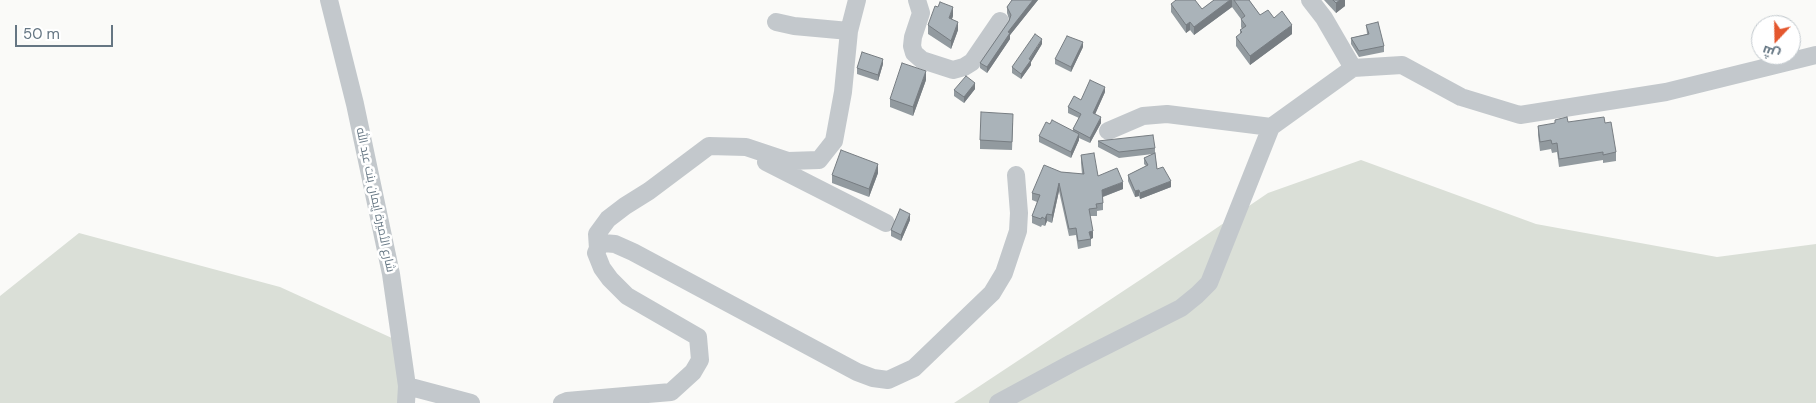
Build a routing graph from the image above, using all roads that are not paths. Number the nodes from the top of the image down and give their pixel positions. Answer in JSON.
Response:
{"nodes":[{"id":1,"x":329,"y":0,"type":"edge"},
{"id":2,"x":857,"y":0,"type":"edge"},
{"id":3,"x":917,"y":0,"type":"edge"},
{"id":4,"x":1310,"y":0,"type":"edge"},
{"id":5,"x":1000,"y":21,"type":"dead end"},
{"id":6,"x":776,"y":22,"type":"dead end"},
{"id":7,"x":849,"y":31,"type":"junction"},
{"id":8,"x":1816,"y":56,"type":"edge"},
{"id":9,"x":1353,"y":68,"type":"junction"},
{"id":10,"x":1272,"y":127,"type":"junction"},
{"id":11,"x":1108,"y":131,"type":"dead end"},
{"id":12,"x":746,"y":147,"type":"junction"},
{"id":13,"x":1016,"y":175,"type":"dead end"},
{"id":14,"x":886,"y":223,"type":"dead end"},
{"id":15,"x":598,"y":249,"type":"junction"},
{"id":16,"x":406,"y":394,"type":"edge"},
{"id":17,"x":471,"y":403,"type":"edge"},
{"id":18,"x":562,"y":403,"type":"edge"},
{"id":19,"x":998,"y":403,"type":"edge"}],
"edges":[{"from":1,"to":16,"type":"street","name":"شارع الأميرة إيمان بنت عبد الله"},
{"from":2,"to":7,"type":"street"},
{"from":3,"to":5,"type":"street"},
{"from":4,"to":9,"type":"street"},
{"from":6,"to":7,"type":"street"},
{"from":7,"to":12,"type":"street"},
{"from":8,"to":9,"type":"street"},
{"from":9,"to":10,"type":"street"},
{"from":10,"to":11,"type":"street"},
{"from":10,"to":19,"type":"street"},
{"from":12,"to":14,"type":"street"},
{"from":12,"to":15,"type":"street"},
{"from":13,"to":15,"type":"street"},
{"from":15,"to":18,"type":"street"},
{"from":16,"to":17,"type":"street"}]}
